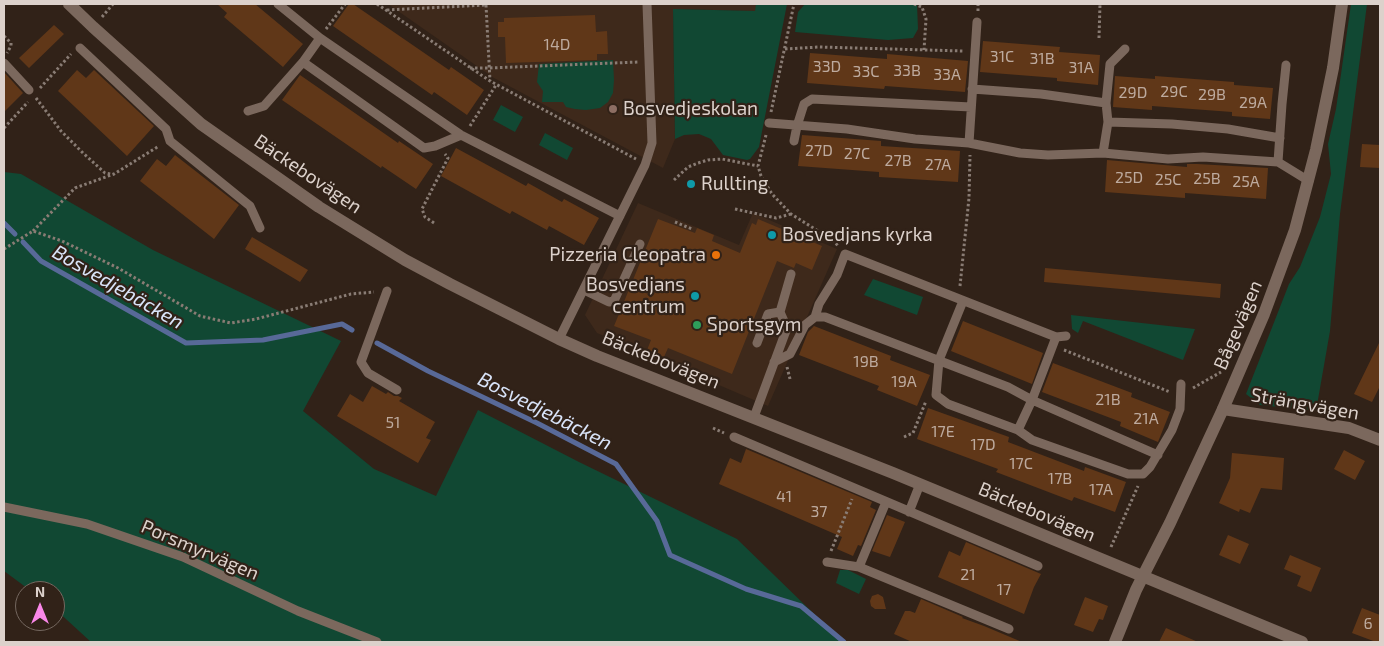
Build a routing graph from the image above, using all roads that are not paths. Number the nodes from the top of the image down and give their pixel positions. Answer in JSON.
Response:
{"nodes":[{"id":1,"x":69,"y":4,"type":"edge"},
{"id":2,"x":278,"y":4,"type":"edge"},
{"id":3,"x":647,"y":4,"type":"edge"},
{"id":4,"x":1342,"y":4,"type":"edge"},
{"id":5,"x":977,"y":22,"type":"dead end"},
{"id":6,"x":320,"y":38,"type":"junction"},
{"id":7,"x":1125,"y":48,"type":"dead end"},
{"id":8,"x":76,"y":50,"type":"road end"},
{"id":9,"x":4,"y":61,"type":"edge"},
{"id":10,"x":303,"y":62,"type":"junction"},
{"id":11,"x":1286,"y":65,"type":"dead end"},
{"id":12,"x":972,"y":89,"type":"junction"},
{"id":13,"x":32,"y":92,"type":"road end"},
{"id":14,"x":1106,"y":104,"type":"junction"},
{"id":15,"x":971,"y":107,"type":"junction"},
{"id":16,"x":248,"y":111,"type":"dead end"},
{"id":17,"x":1108,"y":122,"type":"junction"},
{"id":18,"x":769,"y":123,"type":"dead end"},
{"id":19,"x":797,"y":126,"type":"junction"},
{"id":20,"x":461,"y":135,"type":"junction"},
{"id":21,"x":1280,"y":138,"type":"junction"},
{"id":22,"x":794,"y":141,"type":"dead end"},
{"id":23,"x":969,"y":142,"type":"junction"},
{"id":24,"x":1103,"y":153,"type":"junction"},
{"id":25,"x":1278,"y":162,"type":"junction"},
{"id":26,"x":1309,"y":181,"type":"junction"},
{"id":27,"x":620,"y":216,"type":"junction"},
{"id":28,"x":260,"y":228,"type":"dead end"},
{"id":29,"x":640,"y":244,"type":"dead end"},
{"id":30,"x":791,"y":274,"type":"dead end"},
{"id":31,"x":584,"y":290,"type":"junction"},
{"id":32,"x":387,"y":291,"type":"road end"},
{"id":33,"x":961,"y":300,"type":"junction"},
{"id":34,"x":780,"y":312,"type":"junction"},
{"id":35,"x":815,"y":317,"type":"junction"},
{"id":36,"x":1066,"y":336,"type":"dead end"},
{"id":37,"x":1056,"y":337,"type":"junction"},
{"id":38,"x":559,"y":339,"type":"junction"},
{"id":39,"x":757,"y":342,"type":"dead end"},
{"id":40,"x":939,"y":360,"type":"junction"},
{"id":41,"x":774,"y":362,"type":"junction"},
{"id":42,"x":1181,"y":384,"type":"dead end"},
{"id":43,"x":397,"y":390,"type":"dead end"},
{"id":44,"x":1032,"y":400,"type":"junction"},
{"id":45,"x":1223,"y":409,"type":"junction"},
{"id":46,"x":754,"y":417,"type":"junction"},
{"id":47,"x":1018,"y":430,"type":"junction"},
{"id":48,"x":734,"y":437,"type":"dead end"},
{"id":49,"x":1380,"y":440,"type":"edge"},
{"id":50,"x":1158,"y":455,"type":"junction"},
{"id":51,"x":920,"y":484,"type":"junction"},
{"id":52,"x":886,"y":502,"type":"junction"},
{"id":53,"x":4,"y":507,"type":"edge"},
{"id":54,"x":909,"y":512,"type":"junction"},
{"id":55,"x":826,"y":562,"type":"road end"},
{"id":56,"x":1038,"y":566,"type":"dead end"},
{"id":57,"x":859,"y":567,"type":"junction"},
{"id":58,"x":1143,"y":576,"type":"junction"},
{"id":59,"x":1009,"y":629,"type":"dead end"},
{"id":60,"x":377,"y":642,"type":"edge"},
{"id":61,"x":1115,"y":642,"type":"edge"},
{"id":62,"x":1302,"y":642,"type":"edge"}],
"edges":[{"from":1,"to":38,"type":"street","name":"Bäckebovägen"},
{"from":2,"to":6,"type":"lane"},
{"from":3,"to":27,"type":"lane"},
{"from":4,"to":26,"type":"street","name":"Bågevägen"},
{"from":5,"to":12,"type":"lane"},
{"from":6,"to":10,"type":"lane"},
{"from":6,"to":20,"type":"lane"},
{"from":7,"to":14,"type":"lane"},
{"from":8,"to":28,"type":"lane"},
{"from":9,"to":13,"type":"lane"},
{"from":10,"to":16,"type":"lane"},
{"from":10,"to":20,"type":"lane"},
{"from":11,"to":21,"type":"lane"},
{"from":12,"to":14,"type":"lane"},
{"from":12,"to":15,"type":"lane"},
{"from":14,"to":17,"type":"lane"},
{"from":15,"to":19,"type":"lane"},
{"from":15,"to":23,"type":"lane"},
{"from":17,"to":21,"type":"lane"},
{"from":17,"to":24,"type":"lane"},
{"from":18,"to":19,"type":"lane"},
{"from":19,"to":22,"type":"lane"},
{"from":19,"to":23,"type":"lane"},
{"from":20,"to":27,"type":"lane"},
{"from":21,"to":25,"type":"lane"},
{"from":23,"to":24,"type":"lane"},
{"from":24,"to":25,"type":"lane"},
{"from":25,"to":26,"type":"lane"},
{"from":26,"to":45,"type":"street","name":"Bågevägen"},
{"from":27,"to":31,"type":"lane"},
{"from":29,"to":31,"type":"lane"},
{"from":30,"to":34,"type":"lane"},
{"from":31,"to":38,"type":"lane"},
{"from":32,"to":43,"type":"lane"},
{"from":33,"to":35,"type":"lane"},
{"from":33,"to":37,"type":"lane"},
{"from":33,"to":40,"type":"lane"},
{"from":34,"to":39,"type":"lane"},
{"from":34,"to":41,"type":"lane"},
{"from":35,"to":40,"type":"lane"},
{"from":35,"to":41,"type":"lane"},
{"from":36,"to":37,"type":"lane"},
{"from":37,"to":44,"type":"lane"},
{"from":38,"to":46,"type":"street","name":"Bäckebovägen"},
{"from":40,"to":44,"type":"lane"},
{"from":40,"to":47,"type":"lane"},
{"from":41,"to":46,"type":"lane"},
{"from":42,"to":50,"type":"lane"},
{"from":44,"to":47,"type":"lane"},
{"from":44,"to":50,"type":"lane"},
{"from":45,"to":49,"type":"street","name":"Strängvägen"},
{"from":45,"to":58,"type":"street","name":"Bågevägen"},
{"from":46,"to":51,"type":"street","name":"Bäckebovägen"},
{"from":47,"to":50,"type":"lane"},
{"from":48,"to":52,"type":"lane"},
{"from":51,"to":54,"type":"lane"},
{"from":51,"to":58,"type":"street","name":"Bäckebovägen"},
{"from":52,"to":54,"type":"lane"},
{"from":52,"to":57,"type":"lane"},
{"from":53,"to":60,"type":"lane","name":"Porsmyrvägen"},
{"from":54,"to":56,"type":"lane"},
{"from":55,"to":57,"type":"lane"},
{"from":57,"to":59,"type":"lane"},
{"from":58,"to":61,"type":"street","name":"Bågevägen"},
{"from":58,"to":62,"type":"street","name":"Bäckebovägen"}]}
